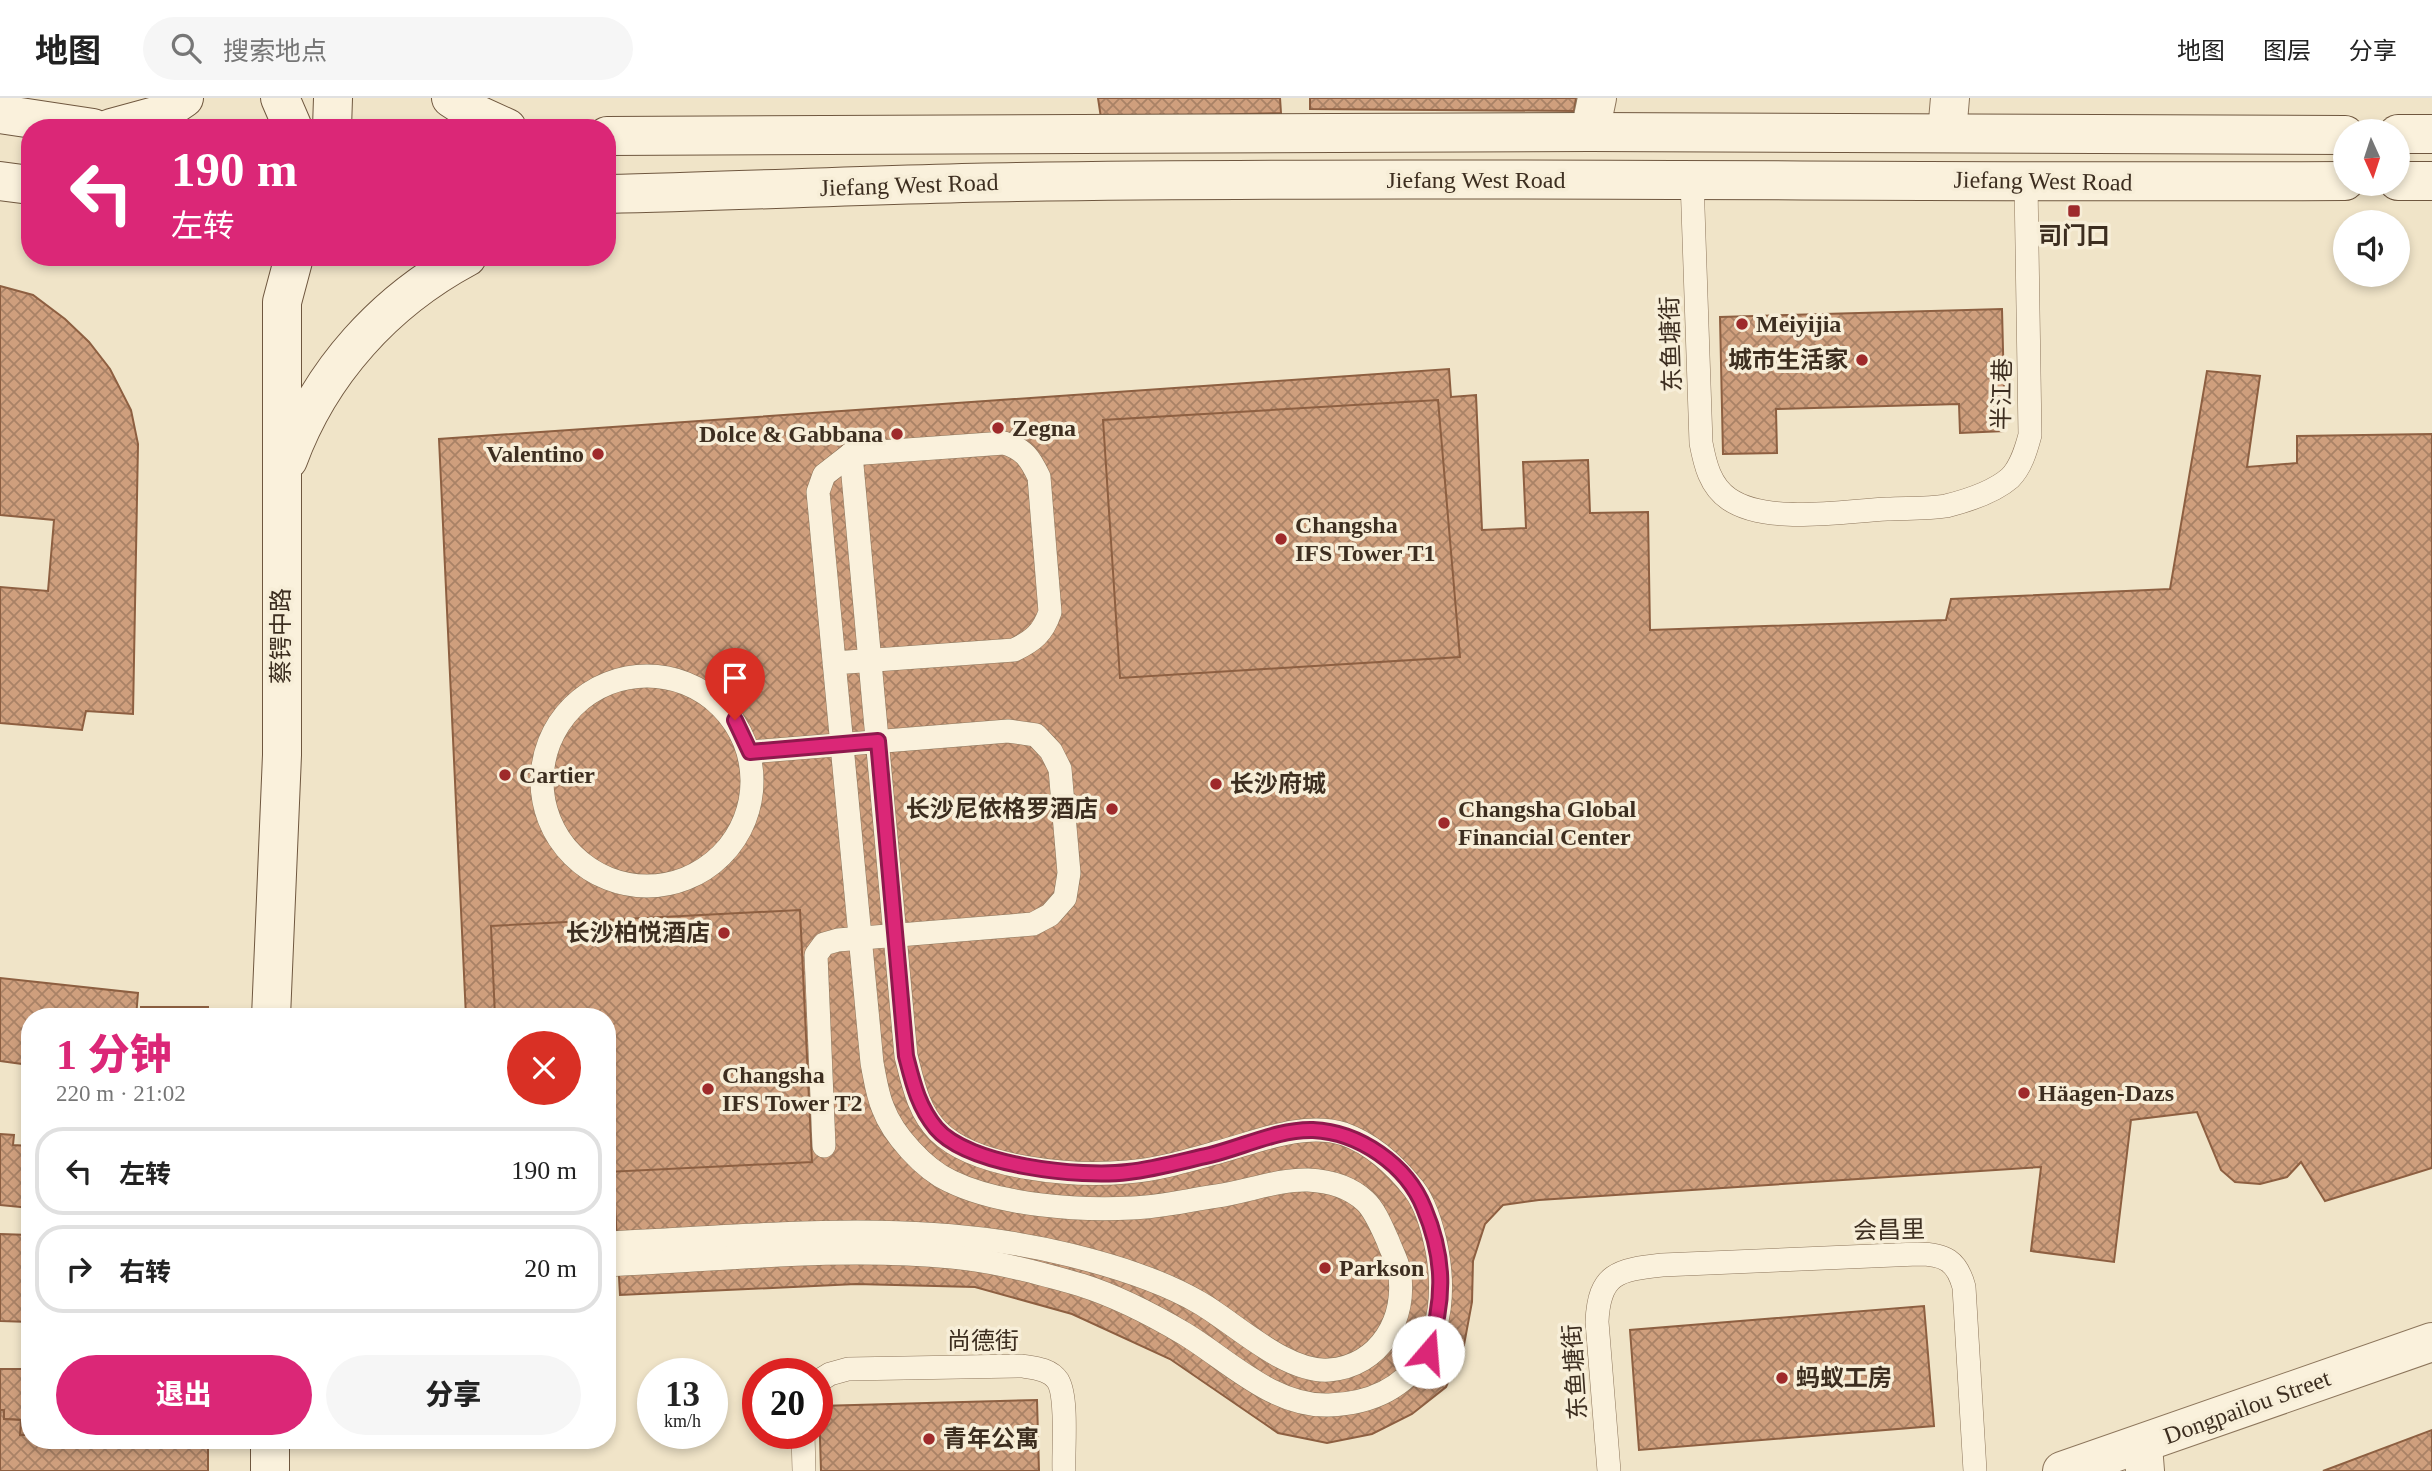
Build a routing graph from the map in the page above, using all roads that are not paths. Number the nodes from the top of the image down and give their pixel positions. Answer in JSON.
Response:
{"nodes":[{"id":1,"x":184,"y":98,"type":"edge"},
{"id":2,"x":280,"y":98,"type":"edge"},
{"id":3,"x":333,"y":98,"type":"edge"},
{"id":4,"x":451,"y":98,"type":"edge"},
{"id":5,"x":0,"y":114,"type":"edge"},
{"id":6,"x":1594,"y":115,"type":"edge"},
{"id":7,"x":1948,"y":115,"type":"edge"},
{"id":8,"x":33,"y":119,"type":"edge"},
{"id":9,"x":144,"y":119,"type":"edge"},
{"id":10,"x":289,"y":119,"type":"edge"},
{"id":11,"x":332,"y":119,"type":"edge"},
{"id":12,"x":488,"y":119,"type":"edge"},
{"id":13,"x":2333,"y":134,"type":"edge"},
{"id":14,"x":2410,"y":134,"type":"edge"},
{"id":15,"x":2432,"y":134,"type":"edge"},
{"id":16,"x":616,"y":136,"type":"edge"},
{"id":17,"x":1692,"y":179,"type":"junction"},
{"id":18,"x":0,"y":181,"type":"edge"},
{"id":19,"x":2333,"y":181,"type":"edge"},
{"id":20,"x":2410,"y":181,"type":"edge"},
{"id":21,"x":2432,"y":181,"type":"edge"},
{"id":22,"x":2026,"y":183,"type":"junction"},
{"id":23,"x":21,"y":184,"type":"edge"},
{"id":24,"x":616,"y":195,"type":"edge"},
{"id":25,"x":276,"y":266,"type":"edge"},
{"id":26,"x":292,"y":266,"type":"edge"},
{"id":27,"x":453,"y":266,"type":"edge"},
{"id":28,"x":282,"y":302,"type":"junction"},
{"id":29,"x":851,"y":454,"type":"junction"},
{"id":30,"x":282,"y":479,"type":"junction"},
{"id":31,"x":1728,"y":498,"type":"joint"},
{"id":32,"x":870,"y":660,"type":"junction"},
{"id":33,"x":834,"y":663,"type":"junction"},
{"id":34,"x":878,"y":741,"type":"junction"},
{"id":35,"x":842,"y":744,"type":"junction"},
{"id":36,"x":750,"y":752,"type":"junction"},
{"id":37,"x":895,"y":935,"type":"junction"},
{"id":38,"x":859,"y":939,"type":"junction"},
{"id":39,"x":271,"y":1008,"type":"edge"},
{"id":40,"x":824,"y":1146,"type":"dead end"},
{"id":41,"x":616,"y":1243,"type":"edge"},
{"id":42,"x":616,"y":1265,"type":"edge"},
{"id":43,"x":1615,"y":1275,"type":"joint"},
{"id":44,"x":2432,"y":1342,"type":"edge"},
{"id":45,"x":833,"y":1373,"type":"edge"},
{"id":46,"x":270,"y":1449,"type":"edge"},
{"id":47,"x":803,"y":1449,"type":"edge"},
{"id":48,"x":2144,"y":1458,"type":"edge"},
{"id":49,"x":270,"y":1471,"type":"edge"},
{"id":50,"x":804,"y":1471,"type":"edge"},
{"id":51,"x":1064,"y":1471,"type":"edge"},
{"id":52,"x":1609,"y":1471,"type":"edge"},
{"id":53,"x":1975,"y":1471,"type":"edge"},
{"id":54,"x":2063,"y":1471,"type":"edge"}],
"edges":[{"from":1,"to":9,"type":"main road"},
{"from":2,"to":10,"type":"main road"},
{"from":3,"to":11,"type":"main road"},
{"from":4,"to":12,"type":"main road"},
{"from":5,"to":8,"type":"main road"},
{"from":6,"to":7,"type":"main road","name":"Jiefang West Road"},
{"from":6,"to":16,"type":"main road","name":"Jiefang West Road"},
{"from":7,"to":13,"type":"main road","name":"Jiefang West Road"},
{"from":14,"to":15,"type":"main road"},
{"from":17,"to":22,"type":"main road","name":"Jiefang West Road"},
{"from":17,"to":24,"type":"main road","name":"Jiefang West Road"},
{"from":17,"to":31,"type":"lane","name":"东鱼塘街"},
{"from":18,"to":23,"type":"main road"},
{"from":19,"to":22,"type":"main road","name":"Jiefang West Road"},
{"from":20,"to":21,"type":"main road"},
{"from":22,"to":31,"type":"lane","name":"半江巷"},
{"from":25,"to":28,"type":"main road"},
{"from":26,"to":28,"type":"main road","name":"蔡锷中路"},
{"from":27,"to":30,"type":"main road"},
{"from":28,"to":30,"type":"main road","name":"蔡锷中路"},
{"from":29,"to":32,"type":"lane"},
{"from":29,"to":32,"type":"lane"},
{"from":29,"to":33,"type":"lane"},
{"from":30,"to":39,"type":"main road","name":"蔡锷中路"},
{"from":32,"to":33,"type":"lane"},
{"from":32,"to":34,"type":"lane"},
{"from":33,"to":35,"type":"lane"},
{"from":34,"to":35,"type":"lane"},
{"from":34,"to":37,"type":"lane"},
{"from":34,"to":37,"type":"lane"},
{"from":35,"to":36,"type":"lane"},
{"from":35,"to":38,"type":"lane"},
{"from":36,"to":36,"type":"lane"},
{"from":37,"to":38,"type":"lane"},
{"from":37,"to":42,"type":"lane"},
{"from":38,"to":40,"type":"lane"},
{"from":38,"to":41,"type":"lane"},
{"from":43,"to":52,"type":"lane","name":"东鱼塘街"},
{"from":43,"to":53,"type":"lane","name":"会昌里"},
{"from":44,"to":48,"type":"main road","name":"Dongpailou Street"},
{"from":45,"to":51,"type":"lane","name":"尚德街"},
{"from":46,"to":49,"type":"main road"},
{"from":47,"to":50,"type":"lane"},
{"from":48,"to":54,"type":"main road","name":"Dongpailou Street"}]}
